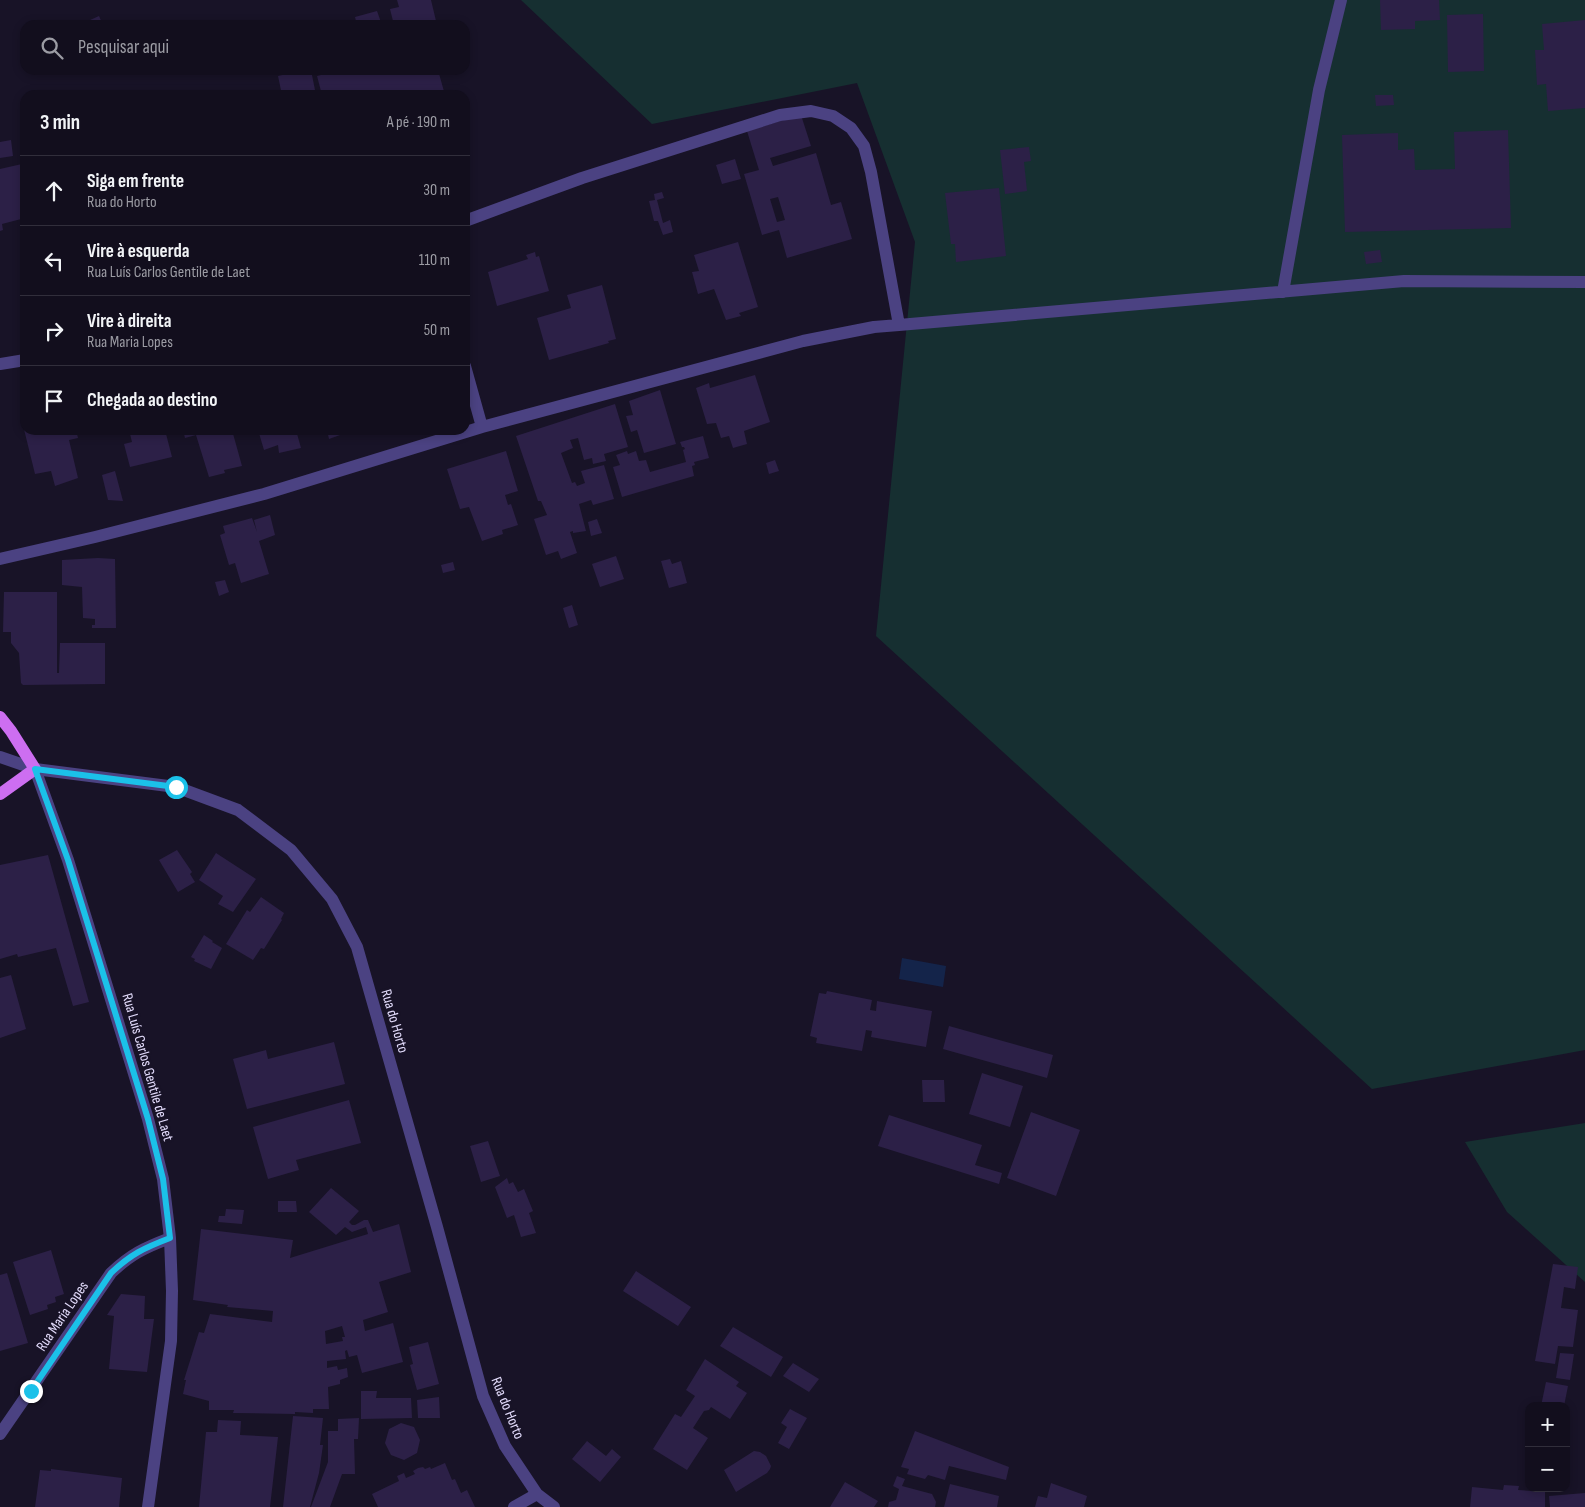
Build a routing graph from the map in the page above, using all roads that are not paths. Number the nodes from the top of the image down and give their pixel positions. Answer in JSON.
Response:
{"nodes":[{"id":1,"x":1341,"y":0,"type":"edge"},
{"id":2,"x":470,"y":219,"type":"edge"},
{"id":3,"x":1585,"y":282,"type":"edge"},
{"id":4,"x":1283,"y":292,"type":"junction"},
{"id":5,"x":899,"y":325,"type":"junction"},
{"id":6,"x":20,"y":361,"type":"edge"},
{"id":7,"x":0,"y":364,"type":"edge"},
{"id":8,"x":470,"y":384,"type":"edge"},
{"id":9,"x":482,"y":427,"type":"junction"},
{"id":10,"x":470,"y":431,"type":"edge"},
{"id":11,"x":456,"y":435,"type":"edge"},
{"id":12,"x":0,"y":559,"type":"edge"},
{"id":13,"x":0,"y":716,"type":"edge"},
{"id":14,"x":0,"y":758,"type":"edge"},
{"id":15,"x":35,"y":769,"type":"junction"},
{"id":16,"x":0,"y":794,"type":"edge"},
{"id":17,"x":170,"y":1238,"type":"junction"},
{"id":18,"x":0,"y":1434,"type":"edge"},
{"id":19,"x":537,"y":1494,"type":"junction"},
{"id":20,"x":148,"y":1507,"type":"edge"},
{"id":21,"x":514,"y":1507,"type":"edge"},
{"id":22,"x":554,"y":1507,"type":"edge"}],
"edges":[{"from":1,"to":4,"type":"street"},
{"from":2,"to":5,"type":"street"},
{"from":3,"to":4,"type":"street"},
{"from":4,"to":5,"type":"street"},
{"from":5,"to":9,"type":"street"},
{"from":6,"to":7,"type":"street"},
{"from":8,"to":9,"type":"street"},
{"from":9,"to":10,"type":"street"},
{"from":11,"to":12,"type":"street"},
{"from":13,"to":15,"type":"main road","name":"Rua Luís Carlos Gentile de Laet"},
{"from":14,"to":15,"type":"street","name":"Rua do Horto"},
{"from":15,"to":16,"type":"main road"},
{"from":15,"to":17,"type":"street","name":"Rua Luís Carlos Gentile de Laet"},
{"from":15,"to":19,"type":"street","name":"Rua do Horto"},
{"from":17,"to":18,"type":"street","name":"Rua Maria Lopes"},
{"from":17,"to":20,"type":"street","name":"Rua Luís Carlos Gentile de Laet"},
{"from":19,"to":21,"type":"street"},
{"from":19,"to":22,"type":"street","name":"Rua do Horto"}]}
